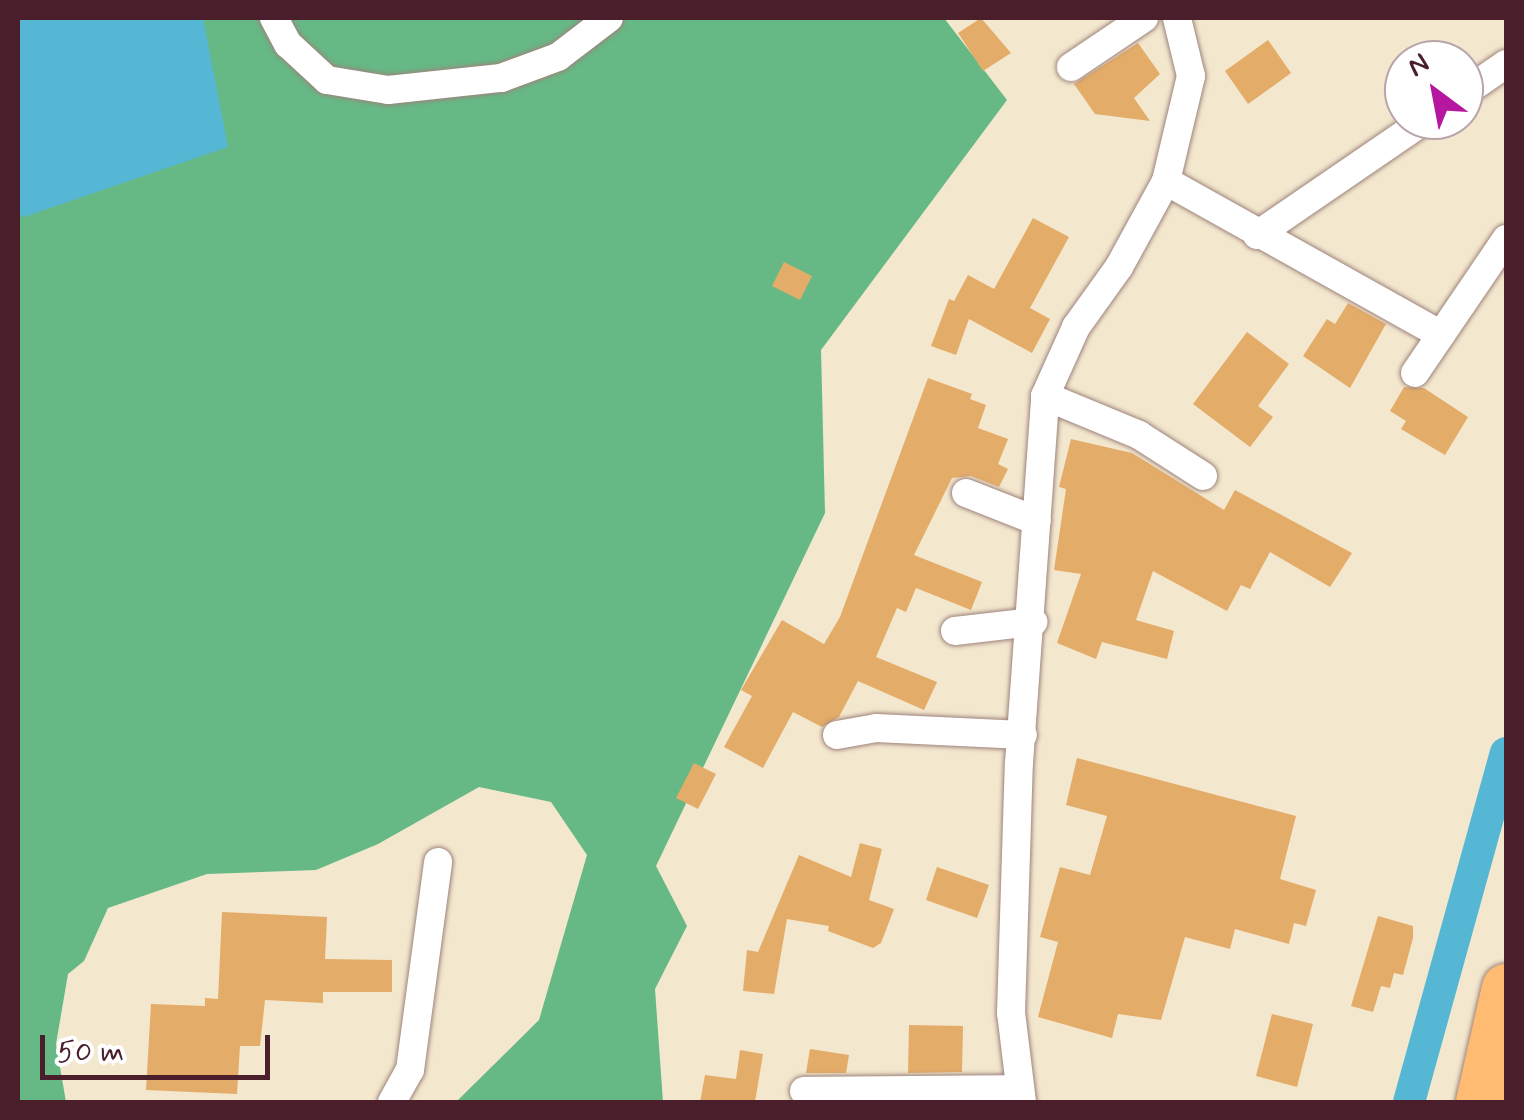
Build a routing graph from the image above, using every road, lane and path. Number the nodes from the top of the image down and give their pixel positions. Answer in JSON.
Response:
{"nodes":[{"id":1,"x":274,"y":18,"type":"edge"},
{"id":2,"x":609,"y":18,"type":"edge"},
{"id":3,"x":1144,"y":18,"type":"edge"},
{"id":4,"x":1177,"y":18,"type":"edge"},
{"id":5,"x":1506,"y":64,"type":"edge"},
{"id":6,"x":1071,"y":66,"type":"dead end"},
{"id":7,"x":1484,"y":79,"type":"edge"},
{"id":8,"x":1396,"y":140,"type":"edge"},
{"id":9,"x":1166,"y":180,"type":"junction"},
{"id":10,"x":1257,"y":235,"type":"junction"},
{"id":11,"x":1506,"y":240,"type":"edge"},
{"id":12,"x":1441,"y":335,"type":"junction"},
{"id":13,"x":1415,"y":373,"type":"dead end"},
{"id":14,"x":1045,"y":396,"type":"junction"},
{"id":15,"x":1203,"y":476,"type":"dead end"},
{"id":16,"x":966,"y":493,"type":"dead end"},
{"id":17,"x":1037,"y":521,"type":"junction"},
{"id":18,"x":1033,"y":622,"type":"junction"},
{"id":19,"x":955,"y":631,"type":"dead end"},
{"id":20,"x":1023,"y":734,"type":"junction"},
{"id":21,"x":837,"y":736,"type":"dead end"},
{"id":22,"x":438,"y":862,"type":"dead end"},
{"id":23,"x":1506,"y":988,"type":"edge"},
{"id":24,"x":804,"y":1091,"type":"dead end"},
{"id":25,"x":1021,"y":1096,"type":"edge"},
{"id":26,"x":392,"y":1102,"type":"edge"},
{"id":27,"x":1480,"y":1102,"type":"edge"}],
"edges":[{"from":1,"to":2,"type":"street"},
{"from":3,"to":6,"type":"street"},
{"from":4,"to":9,"type":"street"},
{"from":5,"to":7,"type":"street"},
{"from":8,"to":10,"type":"street"},
{"from":9,"to":10,"type":"street"},
{"from":9,"to":14,"type":"street"},
{"from":10,"to":12,"type":"street"},
{"from":11,"to":12,"type":"street"},
{"from":12,"to":13,"type":"street"},
{"from":14,"to":15,"type":"street"},
{"from":14,"to":17,"type":"street"},
{"from":16,"to":17,"type":"street"},
{"from":17,"to":18,"type":"street"},
{"from":18,"to":19,"type":"street"},
{"from":18,"to":20,"type":"street"},
{"from":20,"to":21,"type":"street"},
{"from":20,"to":25,"type":"street"},
{"from":22,"to":26,"type":"street"},
{"from":23,"to":27,"type":"highway"},
{"from":24,"to":25,"type":"street"}]}
